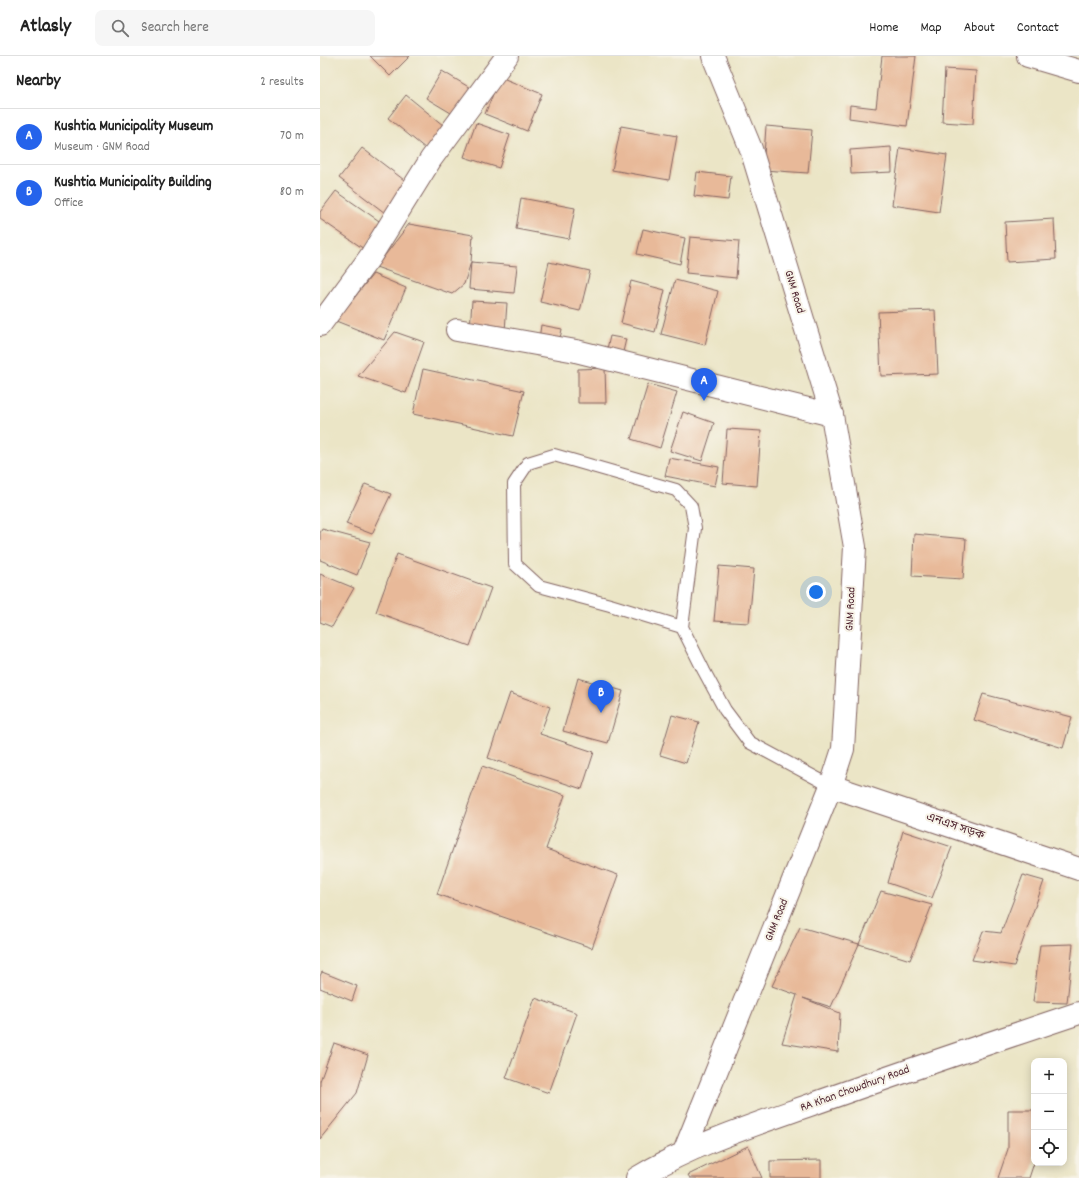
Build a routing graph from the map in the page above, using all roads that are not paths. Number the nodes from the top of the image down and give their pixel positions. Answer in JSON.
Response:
{"nodes":[{"id":1,"x":507,"y":56,"type":"edge"},
{"id":2,"x":713,"y":56,"type":"edge"},
{"id":3,"x":1028,"y":56,"type":"edge"},
{"id":4,"x":1079,"y":71,"type":"edge"},
{"id":5,"x":320,"y":325,"type":"edge"},
{"id":6,"x":457,"y":330,"type":"dead end"},
{"id":7,"x":832,"y":415,"type":"junction"},
{"id":8,"x":682,"y":627,"type":"junction"},
{"id":9,"x":832,"y":786,"type":"junction"},
{"id":10,"x":1079,"y":869,"type":"edge"},
{"id":11,"x":1079,"y":1013,"type":"edge"},
{"id":12,"x":684,"y":1152,"type":"junction"},
{"id":13,"x":637,"y":1178,"type":"edge"}],
"edges":[{"from":1,"to":5,"type":"street"},
{"from":2,"to":7,"type":"street","name":"GNM Road"},
{"from":3,"to":4,"type":"street"},
{"from":6,"to":7,"type":"street"},
{"from":7,"to":9,"type":"street","name":"GNM Road"},
{"from":8,"to":8,"type":"lane"},
{"from":8,"to":9,"type":"lane"},
{"from":9,"to":10,"type":"street","name":"এনএস সড়ক"},
{"from":9,"to":12,"type":"street","name":"GNM Road"},
{"from":11,"to":12,"type":"street","name":"RA Khan Chowdhury Road"},
{"from":12,"to":13,"type":"street","name":"RA Khan Chowdhury Road"}]}
